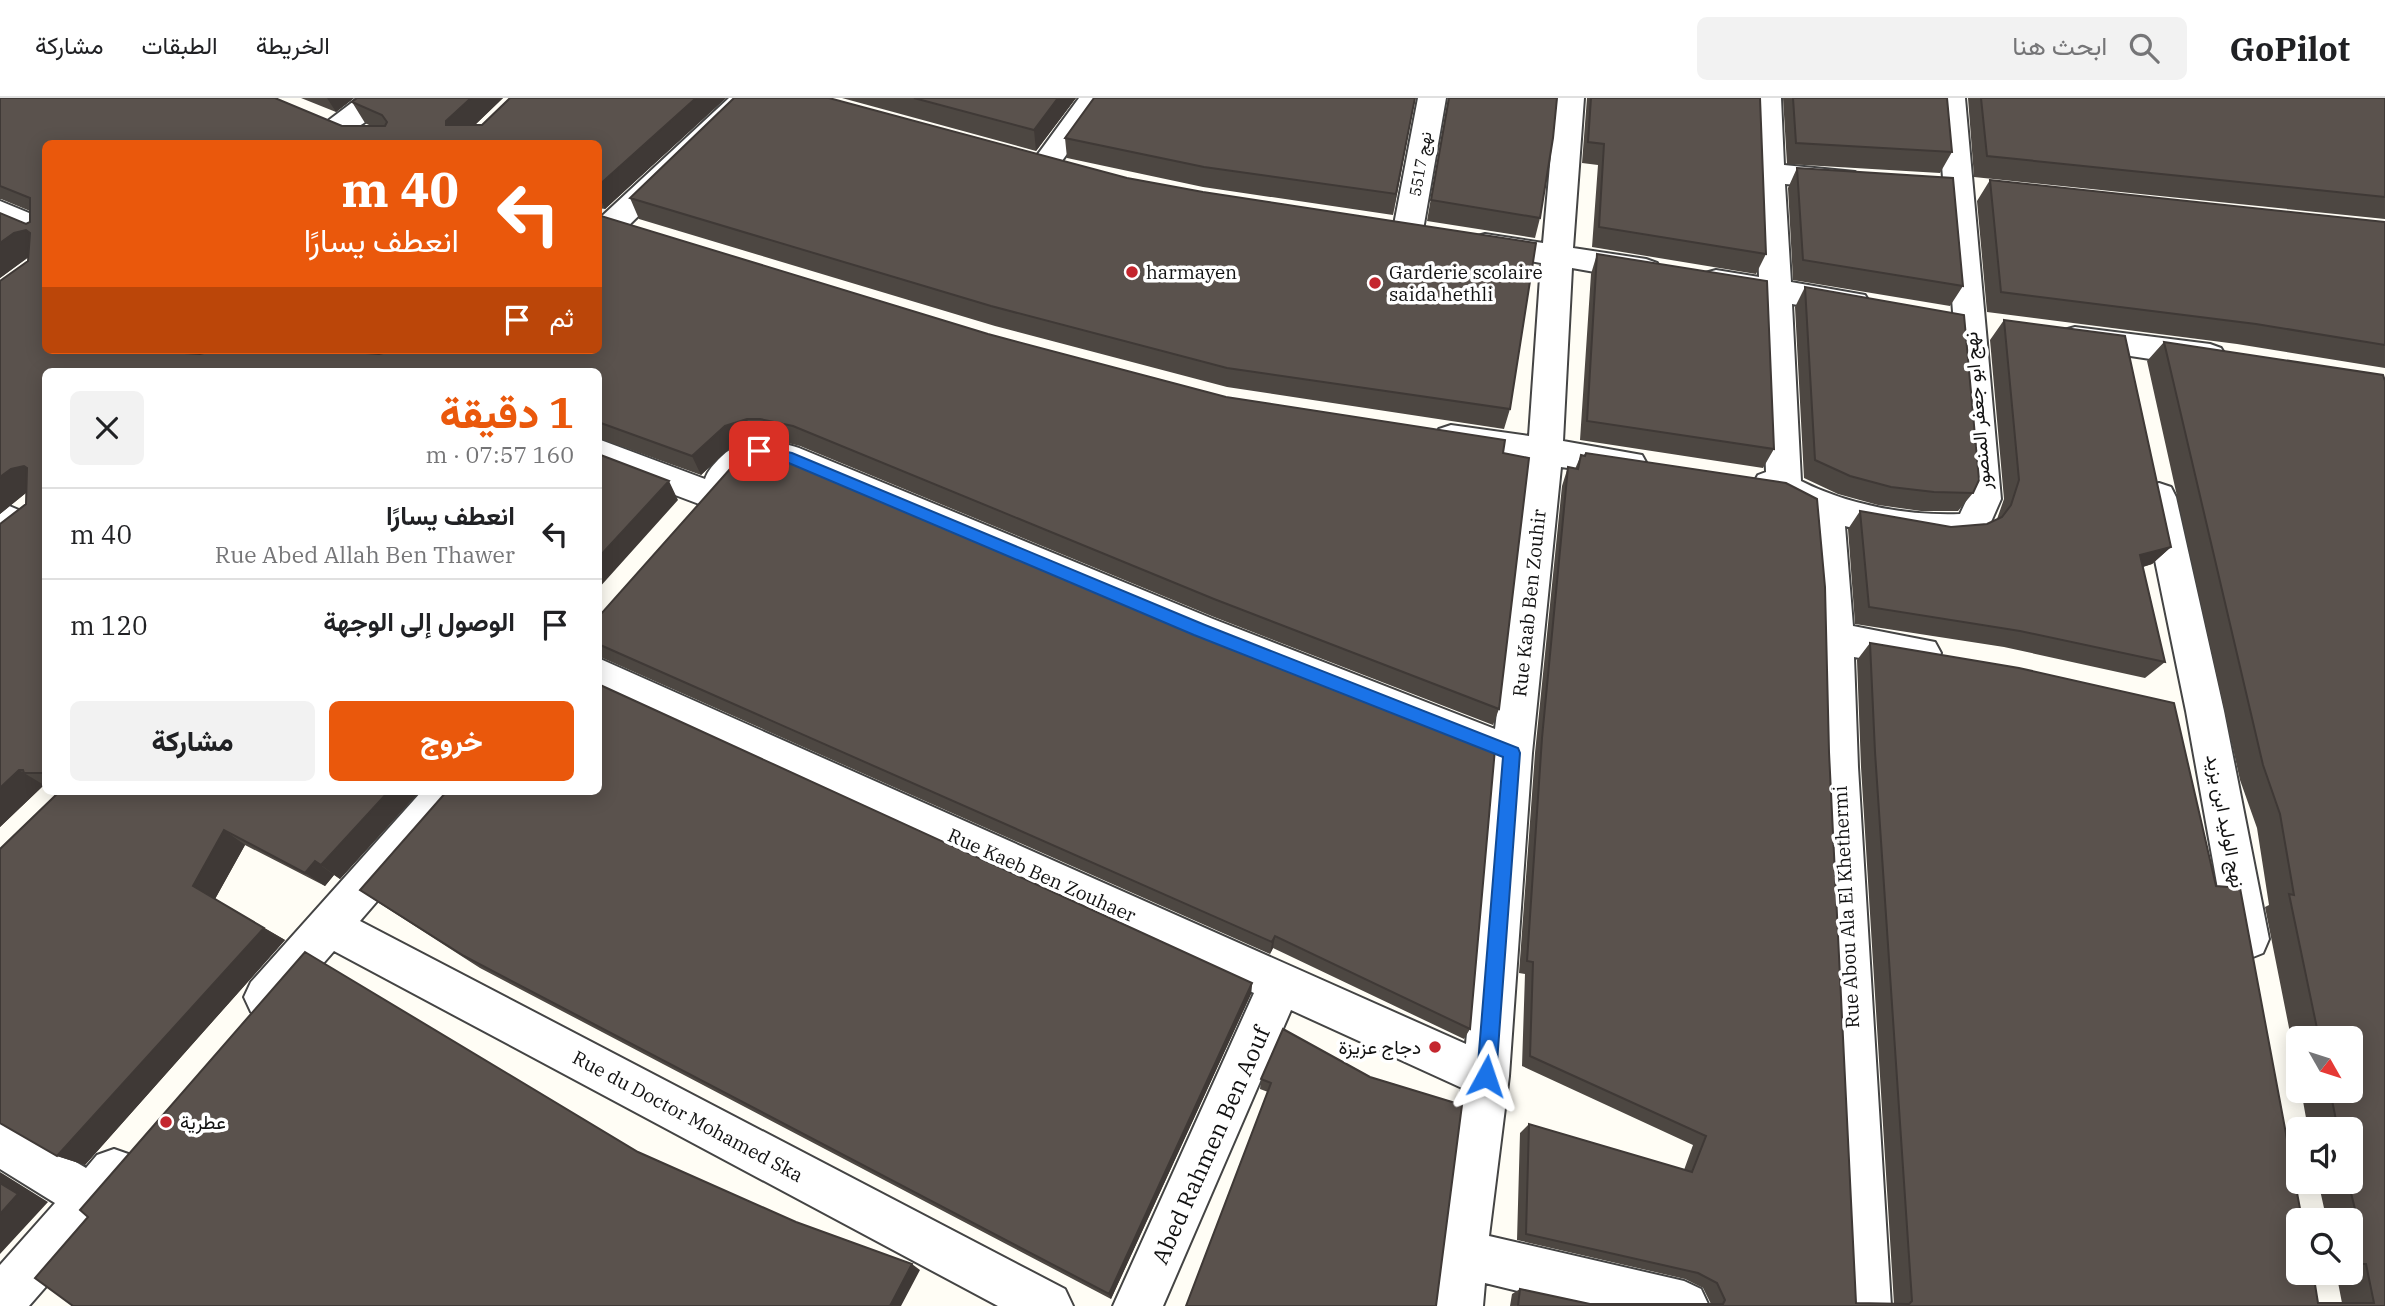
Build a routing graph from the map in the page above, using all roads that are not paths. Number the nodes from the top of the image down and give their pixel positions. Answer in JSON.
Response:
{"nodes":[{"id":1,"x":376,"y":98,"type":"edge"},
{"id":2,"x":745,"y":98,"type":"edge"},
{"id":3,"x":1093,"y":98,"type":"edge"},
{"id":4,"x":1432,"y":98,"type":"edge"},
{"id":5,"x":1570,"y":98,"type":"edge"},
{"id":6,"x":1767,"y":98,"type":"edge"},
{"id":7,"x":1951,"y":98,"type":"edge"},
{"id":8,"x":372,"y":139,"type":"edge"},
{"id":9,"x":1043,"y":164,"type":"edge"},
{"id":10,"x":1770,"y":174,"type":"junction"},
{"id":11,"x":1877,"y":181,"type":"edge"},
{"id":12,"x":0,"y":211,"type":"edge"},
{"id":13,"x":605,"y":222,"type":"edge"},
{"id":14,"x":42,"y":230,"type":"edge"},
{"id":15,"x":645,"y":234,"type":"edge"},
{"id":16,"x":1557,"y":256,"type":"junction"},
{"id":17,"x":1776,"y":291,"type":"junction"},
{"id":18,"x":1885,"y":308,"type":"edge"},
{"id":19,"x":2048,"y":334,"type":"edge"},
{"id":20,"x":2126,"y":345,"type":"junction"},
{"id":21,"x":2237,"y":359,"type":"edge"},
{"id":22,"x":2134,"y":386,"type":"edge"},
{"id":23,"x":1427,"y":434,"type":"edge"},
{"id":24,"x":1545,"y":452,"type":"junction"},
{"id":25,"x":602,"y":454,"type":"edge"},
{"id":26,"x":2152,"y":467,"type":"edge"},
{"id":27,"x":1665,"y":469,"type":"edge"},
{"id":28,"x":1744,"y":481,"type":"edge"},
{"id":29,"x":1784,"y":486,"type":"junction"},
{"id":30,"x":708,"y":495,"type":"junction"},
{"id":31,"x":42,"y":502,"type":"edge"},
{"id":32,"x":1825,"y":508,"type":"junction"},
{"id":33,"x":5,"y":525,"type":"edge"},
{"id":34,"x":680,"y":526,"type":"edge"},
{"id":35,"x":1833,"y":638,"type":"junction"},
{"id":36,"x":1950,"y":657,"type":"edge"},
{"id":37,"x":602,"y":676,"type":"edge"},
{"id":38,"x":2165,"y":702,"type":"edge"},
{"id":39,"x":2205,"y":711,"type":"junction"},
{"id":40,"x":1512,"y":753,"type":"junction"},
{"id":41,"x":443,"y":795,"type":"edge"},
{"id":42,"x":328,"y":926,"type":"junction"},
{"id":43,"x":2254,"y":972,"type":"edge"},
{"id":44,"x":1282,"y":984,"type":"junction"},
{"id":45,"x":237,"y":1030,"type":"edge"},
{"id":46,"x":1486,"y":1076,"type":"junction"},
{"id":47,"x":0,"y":1143,"type":"edge"},
{"id":48,"x":136,"y":1146,"type":"edge"},
{"id":49,"x":91,"y":1198,"type":"junction"},
{"id":50,"x":1463,"y":1254,"type":"junction"},
{"id":51,"x":8,"y":1301,"type":"edge"},
{"id":52,"x":1048,"y":1306,"type":"edge"},
{"id":53,"x":1138,"y":1306,"type":"edge"},
{"id":54,"x":1458,"y":1306,"type":"edge"},
{"id":55,"x":1684,"y":1306,"type":"edge"},
{"id":56,"x":1866,"y":1306,"type":"edge"}],
"edges":[{"from":1,"to":8,"type":"street"},
{"from":2,"to":13,"type":"street"},
{"from":3,"to":9,"type":"street"},
{"from":4,"to":16,"type":"street","name":"نهج 5517"},
{"from":5,"to":16,"type":"street","name":"Rue Kaab Ben Zouhir"},
{"from":6,"to":10,"type":"street"},
{"from":7,"to":32,"type":"street","name":"نهج ابو جعفر المنصور"},
{"from":10,"to":11,"type":"street"},
{"from":10,"to":17,"type":"street"},
{"from":12,"to":14,"type":"street"},
{"from":13,"to":15,"type":"street"},
{"from":16,"to":17,"type":"street"},
{"from":16,"to":24,"type":"street","name":"Rue Kaab Ben Zouhir"},
{"from":17,"to":18,"type":"street"},
{"from":17,"to":29,"type":"street"},
{"from":19,"to":20,"type":"street"},
{"from":20,"to":21,"type":"street"},
{"from":20,"to":22,"type":"street"},
{"from":23,"to":24,"type":"street"},
{"from":24,"to":27,"type":"street"},
{"from":24,"to":40,"type":"street","name":"Rue Kaab Ben Zouhir"},
{"from":25,"to":30,"type":"street"},
{"from":26,"to":39,"type":"street","name":"نهج الوليد ابن يزيد"},
{"from":28,"to":29,"type":"street","name":"نهج ابو جعفر المنصور"},
{"from":29,"to":32,"type":"street","name":"نهج ابو جعفر المنصور"},
{"from":30,"to":34,"type":"street"},
{"from":30,"to":40,"type":"street"},
{"from":31,"to":33,"type":"street"},
{"from":32,"to":35,"type":"street","name":"Rue Abou Ala El Khethermi"},
{"from":35,"to":36,"type":"street"},
{"from":35,"to":56,"type":"street","name":"Rue Abou Ala El Khethermi"},
{"from":37,"to":44,"type":"street","name":"Rue Kaeb Ben Zouhaer"},
{"from":38,"to":39,"type":"street"},
{"from":39,"to":43,"type":"street","name":"نهج الوليد ابن يزيد"},
{"from":40,"to":46,"type":"street","name":"Rue Kaab Ben Zouhir"},
{"from":41,"to":42,"type":"street"},
{"from":42,"to":45,"type":"street"},
{"from":42,"to":52,"type":"street","name":"Rue du Doctor Mohamed Ska"},
{"from":44,"to":46,"type":"street","name":"Rue Kaeb Ben Zouhaer"},
{"from":44,"to":53,"type":"street","name":"Abed Rahmen Ben Aouf"},
{"from":46,"to":50,"type":"street"},
{"from":47,"to":49,"type":"street"},
{"from":48,"to":49,"type":"street"},
{"from":49,"to":51,"type":"street"},
{"from":50,"to":54,"type":"street"},
{"from":50,"to":55,"type":"street"}]}
